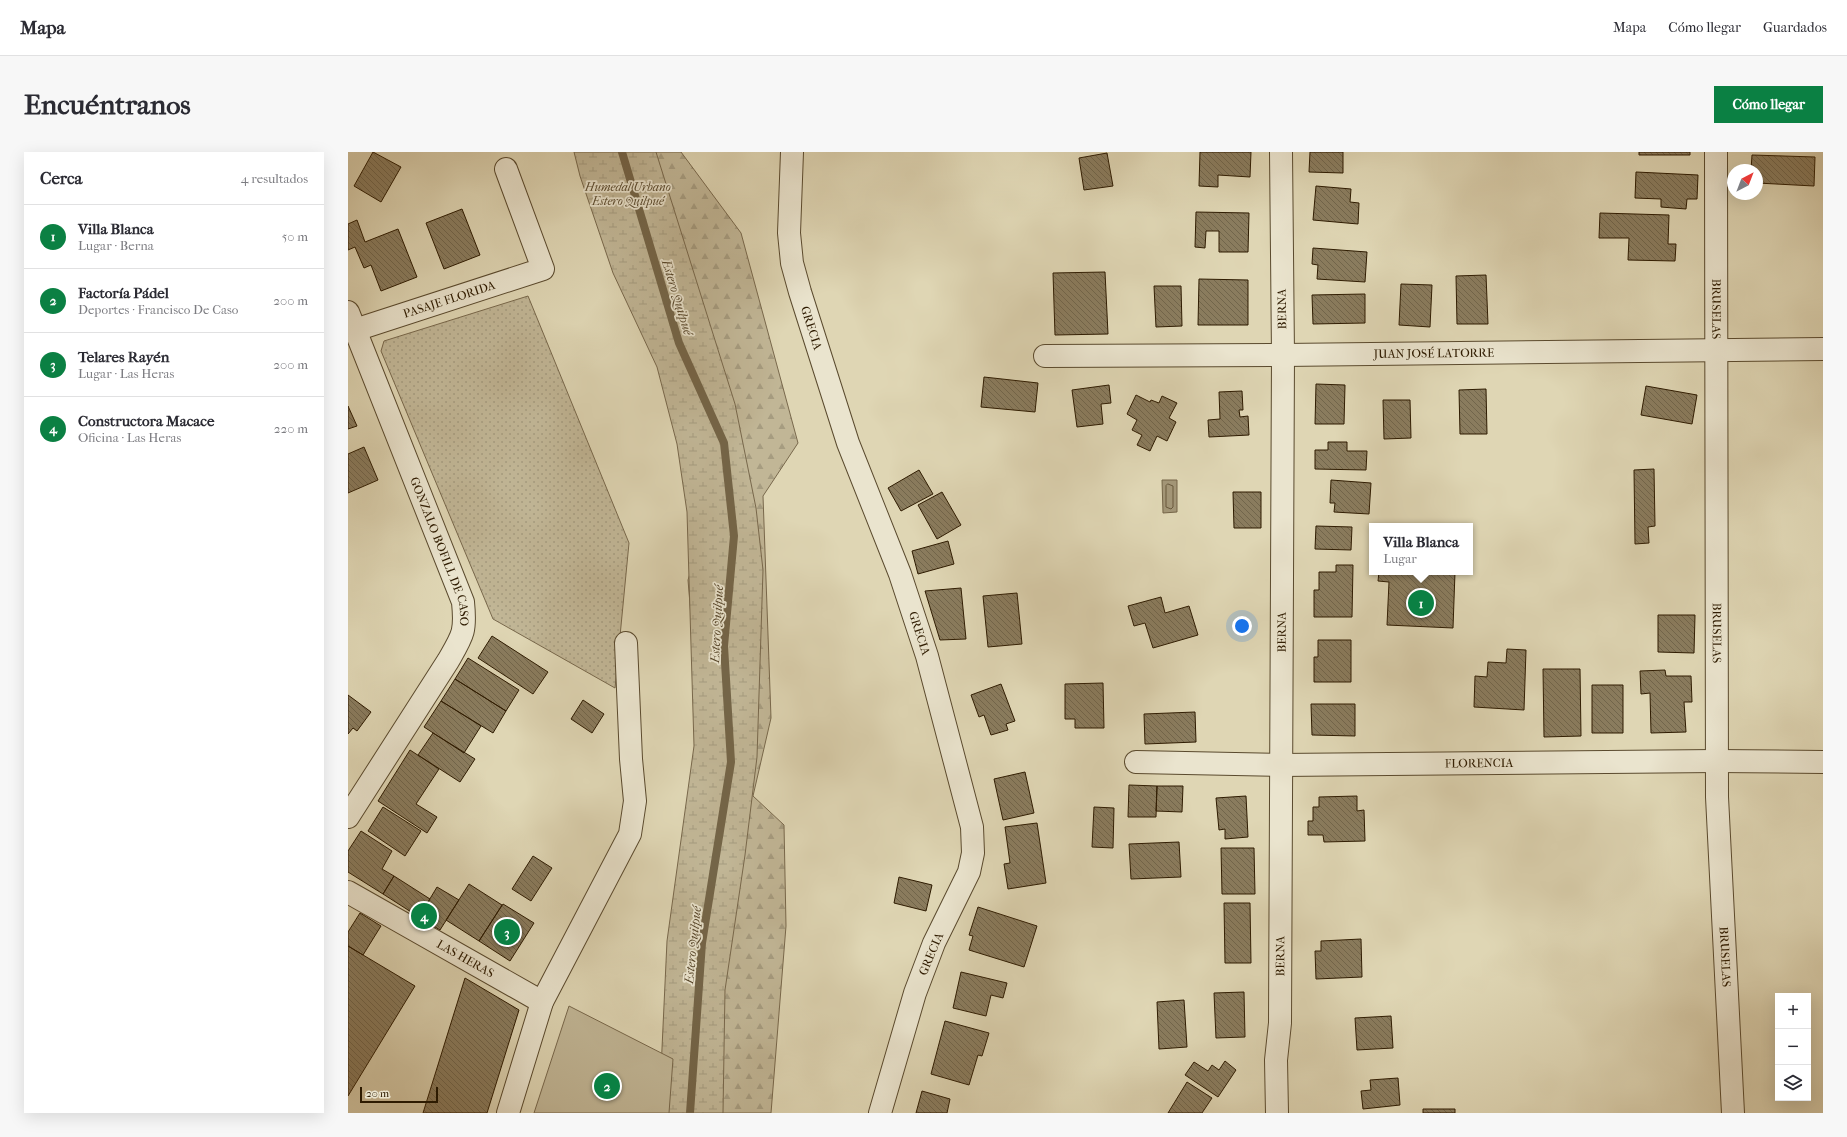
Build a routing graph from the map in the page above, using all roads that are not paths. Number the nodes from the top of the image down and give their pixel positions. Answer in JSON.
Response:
{"nodes":[{"id":1,"x":792,"y":152,"type":"edge"},
{"id":2,"x":1281,"y":152,"type":"edge"},
{"id":3,"x":1716,"y":152,"type":"edge"},
{"id":4,"x":506,"y":169,"type":"dead end"},
{"id":5,"x":352,"y":321,"type":"edge"},
{"id":6,"x":1823,"y":349,"type":"edge"},
{"id":7,"x":1715,"y":351,"type":"junction"},
{"id":8,"x":1283,"y":355,"type":"junction"},
{"id":9,"x":1045,"y":356,"type":"dead end"},
{"id":10,"x":626,"y":642,"type":"dead end"},
{"id":11,"x":1716,"y":761,"type":"junction"},
{"id":12,"x":1136,"y":762,"type":"dead end"},
{"id":13,"x":1823,"y":762,"type":"edge"},
{"id":14,"x":1280,"y":765,"type":"junction"},
{"id":15,"x":348,"y":817,"type":"edge"},
{"id":16,"x":348,"y":892,"type":"edge"},
{"id":17,"x":542,"y":1002,"type":"junction"},
{"id":18,"x":508,"y":1113,"type":"edge"},
{"id":19,"x":880,"y":1113,"type":"edge"},
{"id":20,"x":1277,"y":1113,"type":"edge"},
{"id":21,"x":1733,"y":1113,"type":"edge"}],
"edges":[{"from":1,"to":19,"type":"street","name":"GRECIA"},
{"from":2,"to":8,"type":"street","name":"BERNA"},
{"from":3,"to":7,"type":"street","name":"BRUSELAS"},
{"from":4,"to":5,"type":"street","name":"PASAJE FLORIDA"},
{"from":5,"to":15,"type":"street","name":"GONZALO BOFILL DE CASO"},
{"from":6,"to":7,"type":"street","name":"JUAN JOSÉ LATORRE"},
{"from":7,"to":8,"type":"street","name":"JUAN JOSÉ LATORRE"},
{"from":7,"to":11,"type":"street","name":"BRUSELAS"},
{"from":8,"to":9,"type":"street","name":"JUAN JOSÉ LATORRE"},
{"from":8,"to":14,"type":"street","name":"BERNA"},
{"from":10,"to":17,"type":"street"},
{"from":11,"to":13,"type":"street","name":"FLORENCIA"},
{"from":11,"to":14,"type":"street","name":"FLORENCIA"},
{"from":11,"to":21,"type":"street","name":"BRUSELAS"},
{"from":12,"to":14,"type":"street","name":"FLORENCIA"},
{"from":14,"to":20,"type":"street","name":"BERNA"},
{"from":16,"to":17,"type":"street","name":"LAS HERAS"},
{"from":17,"to":18,"type":"street"}]}
